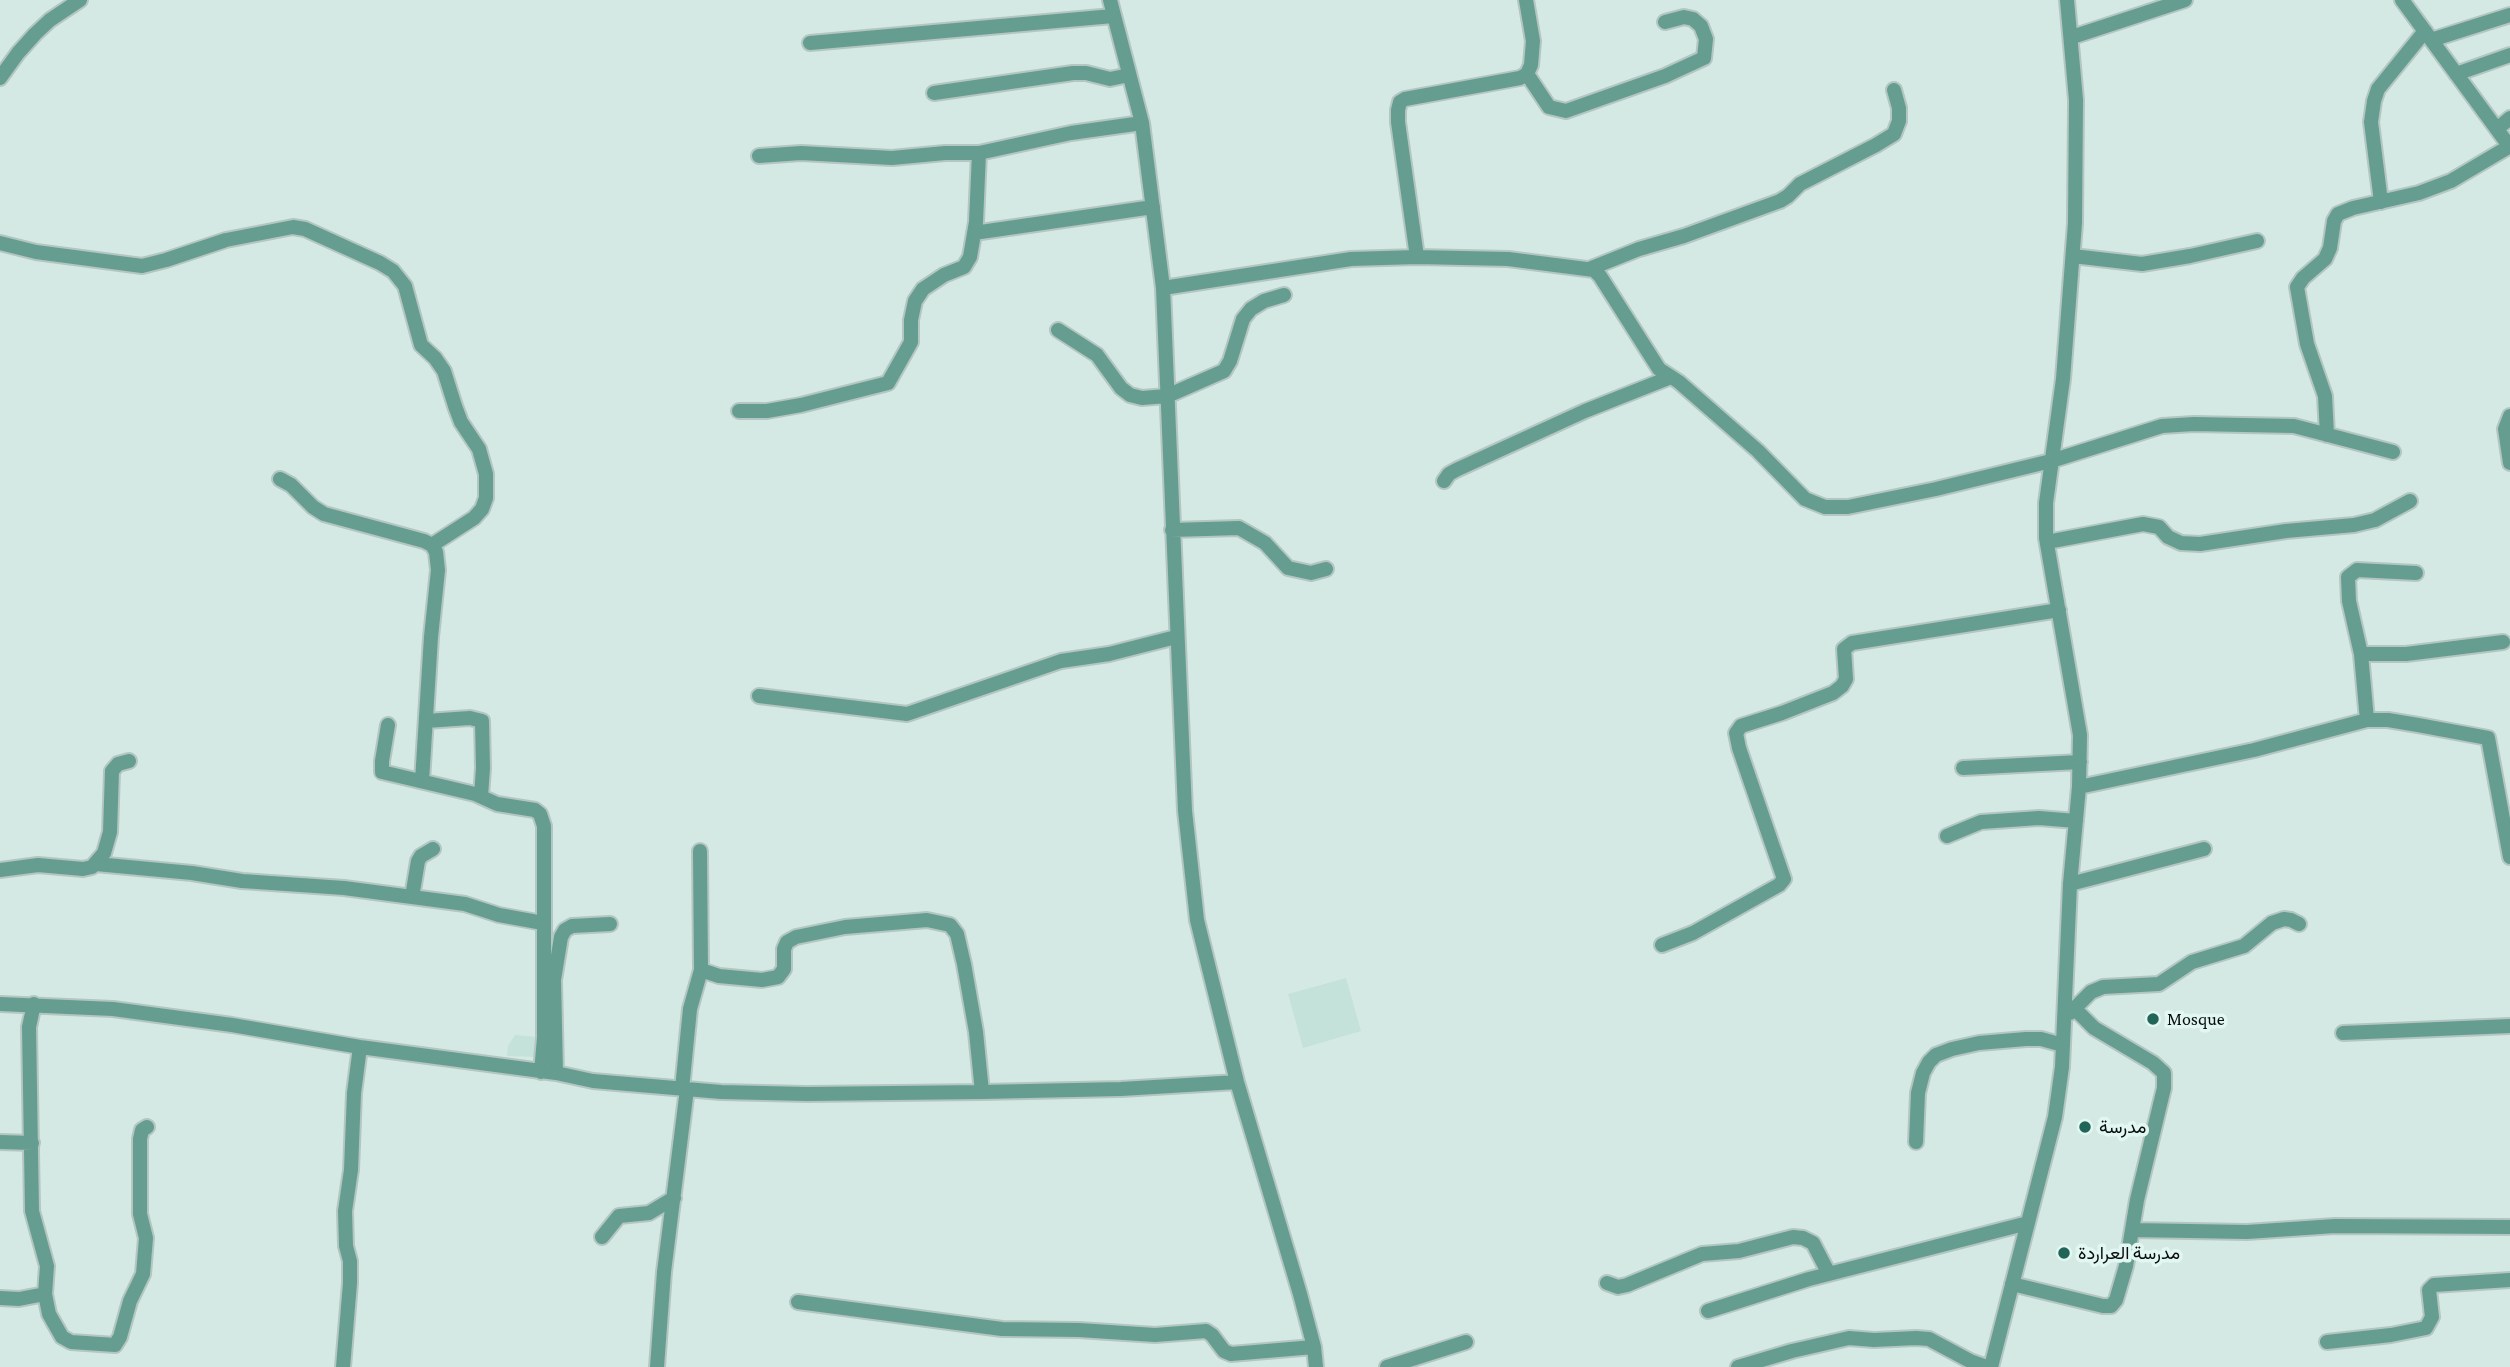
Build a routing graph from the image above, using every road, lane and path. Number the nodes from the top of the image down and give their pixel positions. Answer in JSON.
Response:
{"nodes":[{"id":1,"x":80,"y":0,"type":"edge"},
{"id":2,"x":1110,"y":0,"type":"edge"},
{"id":3,"x":1526,"y":0,"type":"edge"},
{"id":4,"x":2067,"y":0,"type":"edge"},
{"id":5,"x":2185,"y":0,"type":"edge"},
{"id":6,"x":2402,"y":0,"type":"edge"},
{"id":7,"x":2510,"y":15,"type":"edge"},
{"id":8,"x":1113,"y":16,"type":"junction"},
{"id":9,"x":1665,"y":22,"type":"dead end"},
{"id":10,"x":2428,"y":35,"type":"junction"},
{"id":11,"x":2072,"y":37,"type":"junction"},
{"id":12,"x":810,"y":43,"type":"dead end"},
{"id":13,"x":2510,"y":55,"type":"edge"},
{"id":14,"x":1527,"y":74,"type":"junction"},
{"id":15,"x":2456,"y":74,"type":"junction"},
{"id":16,"x":1129,"y":75,"type":"junction"},
{"id":17,"x":0,"y":78,"type":"edge"},
{"id":18,"x":1894,"y":90,"type":"dead end"},
{"id":19,"x":934,"y":93,"type":"dead end"},
{"id":20,"x":2510,"y":118,"type":"edge"},
{"id":21,"x":1142,"y":123,"type":"junction"},
{"id":22,"x":2497,"y":130,"type":"junction"},
{"id":23,"x":2510,"y":146,"type":"edge"},
{"id":24,"x":979,"y":153,"type":"junction"},
{"id":25,"x":759,"y":156,"type":"dead end"},
{"id":26,"x":2381,"y":202,"type":"junction"},
{"id":27,"x":1153,"y":207,"type":"junction"},
{"id":28,"x":974,"y":233,"type":"junction"},
{"id":29,"x":2257,"y":241,"type":"dead end"},
{"id":30,"x":0,"y":243,"type":"edge"},
{"id":31,"x":2073,"y":256,"type":"junction"},
{"id":32,"x":1416,"y":257,"type":"junction"},
{"id":33,"x":1589,"y":269,"type":"junction"},
{"id":34,"x":1163,"y":288,"type":"junction"},
{"id":35,"x":1284,"y":295,"type":"dead end"},
{"id":36,"x":1058,"y":330,"type":"dead end"},
{"id":37,"x":1671,"y":377,"type":"junction"},
{"id":38,"x":1167,"y":396,"type":"junction"},
{"id":39,"x":739,"y":411,"type":"dead end"},
{"id":40,"x":2510,"y":416,"type":"edge"},
{"id":41,"x":2327,"y":435,"type":"junction"},
{"id":42,"x":2393,"y":452,"type":"dead end"},
{"id":43,"x":2051,"y":461,"type":"junction"},
{"id":44,"x":2510,"y":463,"type":"edge"},
{"id":45,"x":280,"y":479,"type":"dead end"},
{"id":46,"x":1444,"y":481,"type":"dead end"},
{"id":47,"x":2410,"y":501,"type":"dead end"},
{"id":48,"x":1172,"y":530,"type":"junction"},
{"id":49,"x":2047,"y":542,"type":"junction"},
{"id":50,"x":432,"y":545,"type":"junction"},
{"id":51,"x":1326,"y":569,"type":"dead end"},
{"id":52,"x":2416,"y":573,"type":"dead end"},
{"id":53,"x":2059,"y":611,"type":"junction"},
{"id":54,"x":1176,"y":637,"type":"junction"},
{"id":55,"x":2503,"y":642,"type":"dead end"},
{"id":56,"x":2361,"y":654,"type":"junction"},
{"id":57,"x":759,"y":696,"type":"dead end"},
{"id":58,"x":2367,"y":720,"type":"junction"},
{"id":59,"x":426,"y":721,"type":"junction"},
{"id":60,"x":388,"y":725,"type":"dead end"},
{"id":61,"x":129,"y":761,"type":"dead end"},
{"id":62,"x":2080,"y":762,"type":"junction"},
{"id":63,"x":1963,"y":768,"type":"dead end"},
{"id":64,"x":422,"y":781,"type":"junction"},
{"id":65,"x":2079,"y":787,"type":"junction"},
{"id":66,"x":481,"y":796,"type":"junction"},
{"id":67,"x":2076,"y":821,"type":"junction"},
{"id":68,"x":2507,"y":827,"type":"edge"},
{"id":69,"x":1947,"y":836,"type":"dead end"},
{"id":70,"x":433,"y":849,"type":"dead end"},
{"id":71,"x":2204,"y":849,"type":"dead end"},
{"id":72,"x":701,"y":851,"type":"dead end"},
{"id":73,"x":2510,"y":857,"type":"edge"},
{"id":74,"x":96,"y":864,"type":"junction"},
{"id":75,"x":0,"y":870,"type":"edge"},
{"id":76,"x":2070,"y":884,"type":"junction"},
{"id":77,"x":412,"y":897,"type":"junction"},
{"id":78,"x":543,"y":923,"type":"junction"},
{"id":79,"x":610,"y":924,"type":"dead end"},
{"id":80,"x":2299,"y":924,"type":"dead end"},
{"id":81,"x":1662,"y":945,"type":"dead end"},
{"id":82,"x":701,"y":970,"type":"junction"},
{"id":83,"x":0,"y":1004,"type":"edge"},
{"id":84,"x":34,"y":1004,"type":"junction"},
{"id":85,"x":2074,"y":1007,"type":"junction"},
{"id":86,"x":2064,"y":1020,"type":"junction"},
{"id":87,"x":2510,"y":1026,"type":"edge"},
{"id":88,"x":2343,"y":1033,"type":"dead end"},
{"id":89,"x":2063,"y":1045,"type":"junction"},
{"id":90,"x":360,"y":1047,"type":"junction"},
{"id":91,"x":541,"y":1072,"type":"junction"},
{"id":92,"x":556,"y":1073,"type":"junction"},
{"id":93,"x":1237,"y":1082,"type":"junction"},
{"id":94,"x":684,"y":1089,"type":"junction"},
{"id":95,"x":982,"y":1092,"type":"junction"},
{"id":96,"x":147,"y":1127,"type":"dead end"},
{"id":97,"x":0,"y":1142,"type":"edge"},
{"id":98,"x":1916,"y":1142,"type":"dead end"},
{"id":99,"x":32,"y":1143,"type":"junction"},
{"id":100,"x":674,"y":1198,"type":"junction"},
{"id":101,"x":2028,"y":1223,"type":"junction"},
{"id":102,"x":2510,"y":1227,"type":"edge"},
{"id":103,"x":2132,"y":1230,"type":"junction"},
{"id":104,"x":602,"y":1237,"type":"dead end"},
{"id":105,"x":1829,"y":1274,"type":"junction"},
{"id":106,"x":2510,"y":1280,"type":"edge"},
{"id":107,"x":1607,"y":1283,"type":"dead end"},
{"id":108,"x":2012,"y":1284,"type":"junction"},
{"id":109,"x":45,"y":1294,"type":"junction"},
{"id":110,"x":0,"y":1298,"type":"edge"},
{"id":111,"x":797,"y":1302,"type":"dead end"},
{"id":112,"x":1708,"y":1311,"type":"dead end"},
{"id":113,"x":1466,"y":1342,"type":"dead end"},
{"id":114,"x":2327,"y":1342,"type":"dead end"},
{"id":115,"x":1314,"y":1347,"type":"junction"},
{"id":116,"x":343,"y":1367,"type":"edge"},
{"id":117,"x":657,"y":1367,"type":"edge"},
{"id":118,"x":1316,"y":1367,"type":"edge"},
{"id":119,"x":1387,"y":1367,"type":"edge"},
{"id":120,"x":1738,"y":1367,"type":"edge"},
{"id":121,"x":1989,"y":1367,"type":"edge"}],
"edges":[{"from":1,"to":17,"type":"street"},
{"from":2,"to":8,"type":"street"},
{"from":3,"to":14,"type":"street"},
{"from":4,"to":11,"type":"street"},
{"from":5,"to":11,"type":"street"},
{"from":6,"to":10,"type":"street"},
{"from":7,"to":10,"type":"street"},
{"from":8,"to":12,"type":"street"},
{"from":8,"to":16,"type":"street"},
{"from":9,"to":14,"type":"street"},
{"from":10,"to":15,"type":"street"},
{"from":10,"to":26,"type":"street"},
{"from":11,"to":31,"type":"street"},
{"from":13,"to":15,"type":"street"},
{"from":14,"to":32,"type":"street"},
{"from":15,"to":22,"type":"street"},
{"from":16,"to":19,"type":"street"},
{"from":16,"to":21,"type":"street"},
{"from":18,"to":33,"type":"street"},
{"from":20,"to":22,"type":"street"},
{"from":21,"to":24,"type":"street"},
{"from":21,"to":27,"type":"street"},
{"from":22,"to":23,"type":"street"},
{"from":23,"to":26,"type":"street"},
{"from":24,"to":25,"type":"street"},
{"from":24,"to":28,"type":"street"},
{"from":26,"to":41,"type":"street"},
{"from":27,"to":28,"type":"street"},
{"from":27,"to":34,"type":"street"},
{"from":28,"to":39,"type":"street"},
{"from":29,"to":31,"type":"street"},
{"from":30,"to":50,"type":"street"},
{"from":31,"to":43,"type":"street"},
{"from":32,"to":33,"type":"street"},
{"from":32,"to":34,"type":"street"},
{"from":33,"to":37,"type":"street"},
{"from":34,"to":38,"type":"street"},
{"from":35,"to":38,"type":"street"},
{"from":36,"to":38,"type":"street"},
{"from":37,"to":43,"type":"street"},
{"from":37,"to":46,"type":"street"},
{"from":38,"to":48,"type":"street"},
{"from":40,"to":44,"type":"street"},
{"from":41,"to":42,"type":"street"},
{"from":41,"to":43,"type":"street"},
{"from":43,"to":49,"type":"street"},
{"from":45,"to":50,"type":"street"},
{"from":47,"to":49,"type":"street"},
{"from":48,"to":51,"type":"street"},
{"from":48,"to":54,"type":"street"},
{"from":49,"to":53,"type":"street"},
{"from":50,"to":59,"type":"street"},
{"from":52,"to":56,"type":"street"},
{"from":53,"to":62,"type":"street"},
{"from":53,"to":81,"type":"street"},
{"from":54,"to":57,"type":"street"},
{"from":54,"to":93,"type":"street"},
{"from":55,"to":56,"type":"street"},
{"from":56,"to":58,"type":"street"},
{"from":58,"to":65,"type":"street"},
{"from":58,"to":68,"type":"street"},
{"from":59,"to":64,"type":"street"},
{"from":59,"to":66,"type":"street"},
{"from":60,"to":64,"type":"street"},
{"from":61,"to":74,"type":"street"},
{"from":62,"to":63,"type":"street"},
{"from":62,"to":65,"type":"street"},
{"from":64,"to":66,"type":"street"},
{"from":65,"to":67,"type":"street"},
{"from":66,"to":78,"type":"street"},
{"from":67,"to":69,"type":"street"},
{"from":67,"to":76,"type":"street"},
{"from":68,"to":73,"type":"street"},
{"from":70,"to":77,"type":"street"},
{"from":71,"to":76,"type":"street"},
{"from":72,"to":82,"type":"street"},
{"from":74,"to":75,"type":"street"},
{"from":74,"to":77,"type":"street"},
{"from":76,"to":86,"type":"street"},
{"from":77,"to":78,"type":"street"},
{"from":78,"to":91,"type":"street"},
{"from":79,"to":92,"type":"street"},
{"from":80,"to":85,"type":"street"},
{"from":82,"to":94,"type":"street"},
{"from":82,"to":95,"type":"street"},
{"from":83,"to":84,"type":"street"},
{"from":84,"to":90,"type":"street"},
{"from":84,"to":99,"type":"street"},
{"from":85,"to":86,"type":"street"},
{"from":85,"to":103,"type":"street"},
{"from":86,"to":89,"type":"street"},
{"from":87,"to":88,"type":"street"},
{"from":89,"to":98,"type":"street"},
{"from":89,"to":101,"type":"street"},
{"from":90,"to":91,"type":"street"},
{"from":90,"to":116,"type":"street"},
{"from":91,"to":92,"type":"street"},
{"from":92,"to":94,"type":"street"},
{"from":93,"to":95,"type":"street"},
{"from":93,"to":115,"type":"street"},
{"from":94,"to":95,"type":"street"},
{"from":94,"to":100,"type":"street"},
{"from":96,"to":109,"type":"street"},
{"from":97,"to":99,"type":"street"},
{"from":99,"to":109,"type":"street"},
{"from":100,"to":104,"type":"street"},
{"from":100,"to":117,"type":"street"},
{"from":101,"to":105,"type":"street"},
{"from":101,"to":108,"type":"street"},
{"from":102,"to":103,"type":"street"},
{"from":103,"to":108,"type":"street"},
{"from":105,"to":107,"type":"street"},
{"from":105,"to":112,"type":"street"},
{"from":106,"to":114,"type":"street"},
{"from":108,"to":121,"type":"street"},
{"from":109,"to":110,"type":"street"},
{"from":111,"to":115,"type":"street"},
{"from":113,"to":119,"type":"street"},
{"from":115,"to":118,"type":"street"},
{"from":120,"to":121,"type":"street"}]}
